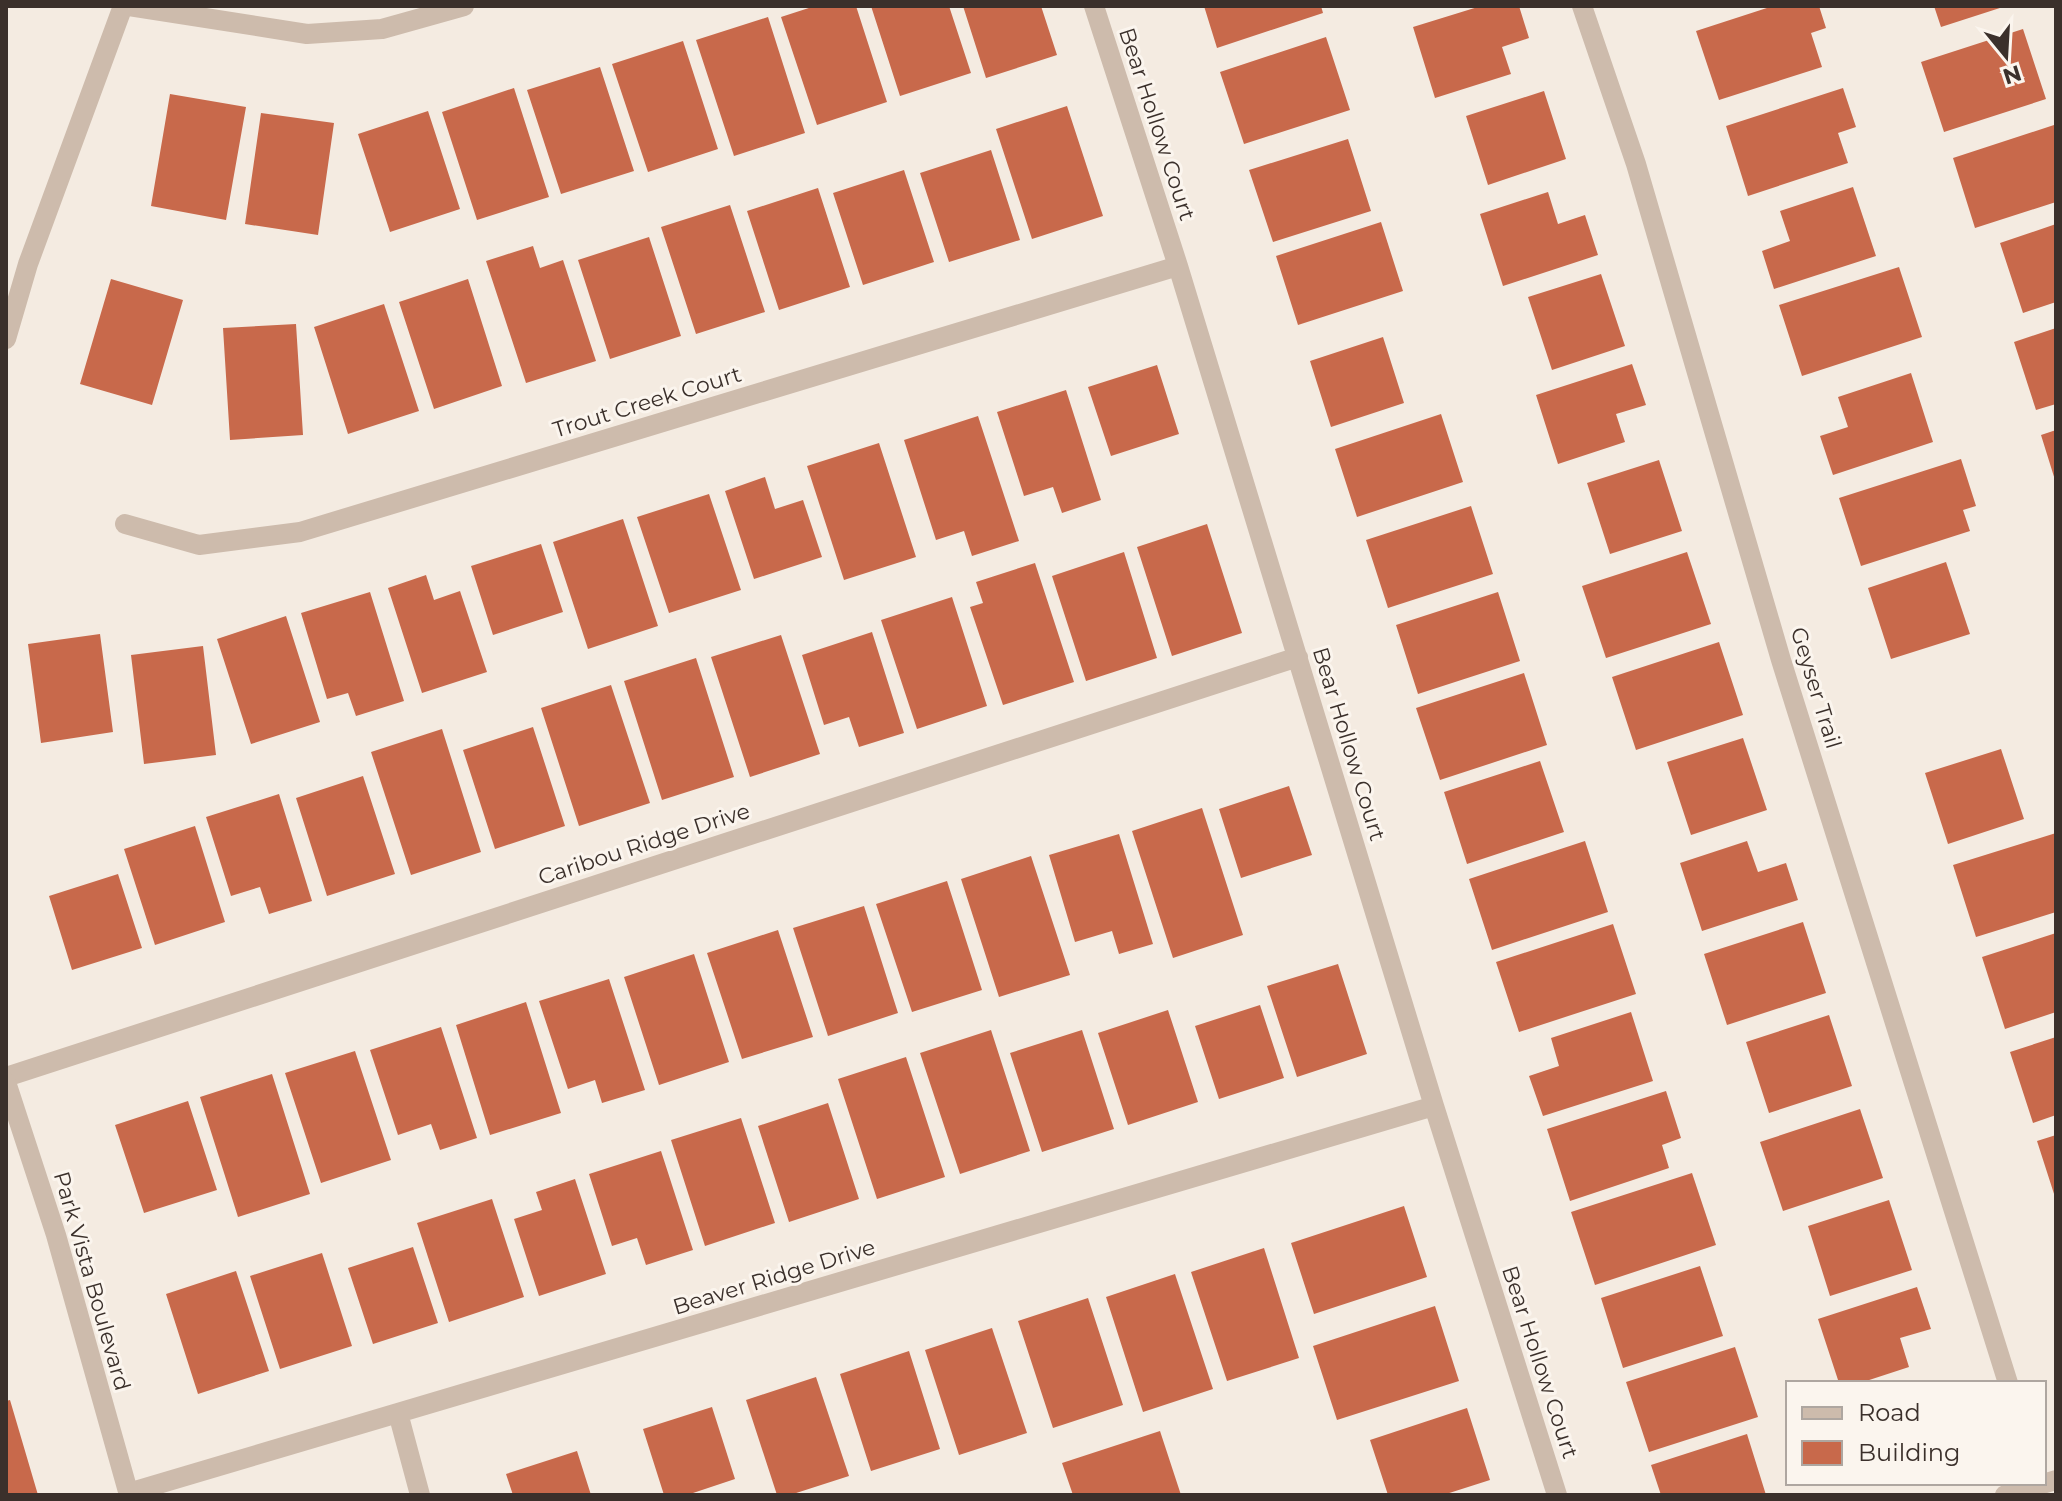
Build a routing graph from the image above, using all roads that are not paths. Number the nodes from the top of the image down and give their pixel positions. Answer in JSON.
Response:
{"nodes":[{"id":1,"x":126,"y":6,"type":"edge"},
{"id":2,"x":464,"y":6,"type":"edge"},
{"id":3,"x":1094,"y":6,"type":"edge"},
{"id":4,"x":1582,"y":6,"type":"edge"},
{"id":5,"x":1178,"y":266,"type":"junction"},
{"id":6,"x":6,"y":339,"type":"edge"},
{"id":7,"x":125,"y":524,"type":"dead end"},
{"id":8,"x":1298,"y":657,"type":"junction"},
{"id":9,"x":6,"y":1080,"type":"edge"},
{"id":10,"x":1434,"y":1106,"type":"junction"},
{"id":11,"x":2007,"y":1381,"type":"edge"},
{"id":12,"x":398,"y":1413,"type":"junction"},
{"id":13,"x":2036,"y":1485,"type":"edge"},
{"id":14,"x":128,"y":1494,"type":"edge"},
{"id":15,"x":420,"y":1495,"type":"edge"},
{"id":16,"x":1557,"y":1495,"type":"edge"},
{"id":17,"x":2005,"y":1495,"type":"edge"}],
"edges":[{"from":1,"to":2,"type":"street"},
{"from":1,"to":6,"type":"street"},
{"from":3,"to":5,"type":"street","name":"Bear Hollow Court"},
{"from":4,"to":11,"type":"street","name":"Geyser Trail"},
{"from":5,"to":7,"type":"street","name":"Trout Creek Court"},
{"from":5,"to":8,"type":"street","name":"Bear Hollow Court"},
{"from":8,"to":9,"type":"street","name":"Caribou Ridge Drive"},
{"from":8,"to":10,"type":"street","name":"Bear Hollow Court"},
{"from":9,"to":14,"type":"street","name":"Park Vista Boulevard"},
{"from":10,"to":12,"type":"street","name":"Beaver Ridge Drive"},
{"from":10,"to":16,"type":"street","name":"Bear Hollow Court"},
{"from":12,"to":14,"type":"street","name":"Beaver Ridge Drive"},
{"from":12,"to":15,"type":"street"},
{"from":13,"to":17,"type":"street"}]}
